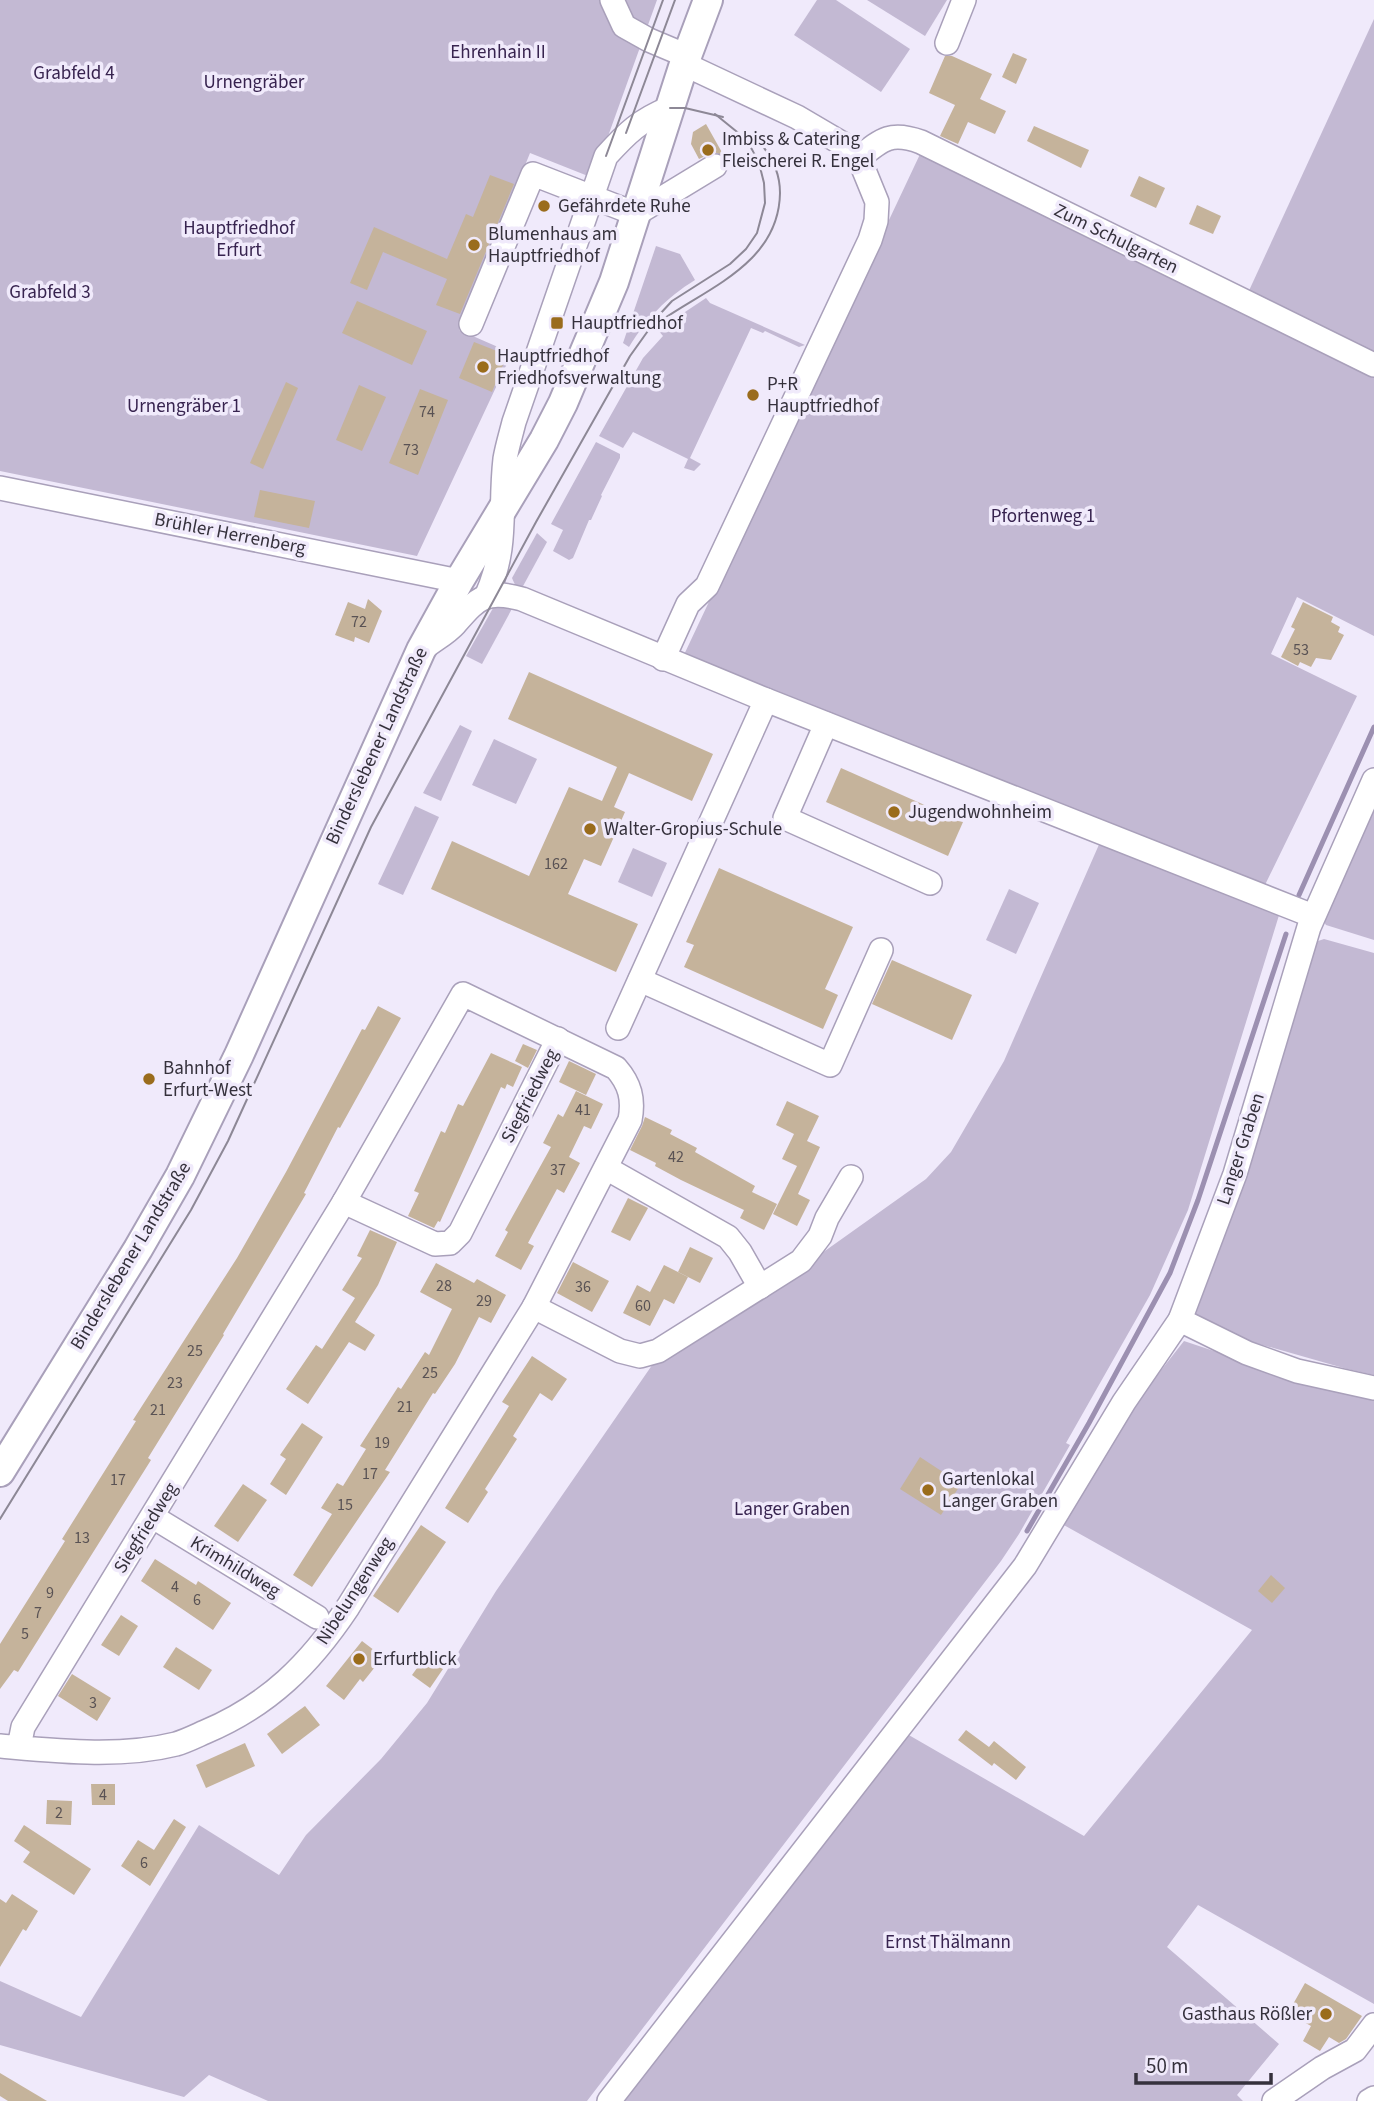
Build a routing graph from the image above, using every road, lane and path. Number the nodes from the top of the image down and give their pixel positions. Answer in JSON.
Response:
{"nodes":[{"id":1,"x":612,"y":0,"type":"edge"},
{"id":2,"x":708,"y":0,"type":"edge"},
{"id":3,"x":964,"y":0,"type":"edge"},
{"id":4,"x":947,"y":43,"type":"dead end"},
{"id":5,"x":686,"y":60,"type":"junction"},
{"id":6,"x":670,"y":108,"type":"junction"},
{"id":7,"x":859,"y":158,"type":"junction"},
{"id":8,"x":715,"y":166,"type":"dead end"},
{"id":9,"x":597,"y":199,"type":"junction"},
{"id":10,"x":636,"y":214,"type":"junction"},
{"id":11,"x":471,"y":324,"type":"dead end"},
{"id":12,"x":1374,"y":365,"type":"edge"},
{"id":13,"x":0,"y":488,"type":"edge"},
{"id":14,"x":508,"y":499,"type":"junction"},
{"id":15,"x":459,"y":581,"type":"junction"},
{"id":16,"x":492,"y":596,"type":"junction"},
{"id":17,"x":421,"y":650,"type":"junction"},
{"id":18,"x":663,"y":659,"type":"junction"},
{"id":19,"x":765,"y":701,"type":"junction"},
{"id":20,"x":826,"y":724,"type":"junction"},
{"id":21,"x":1374,"y":780,"type":"edge"},
{"id":22,"x":930,"y":883,"type":"dead end"},
{"id":23,"x":1313,"y":916,"type":"junction"},
{"id":24,"x":881,"y":950,"type":"dead end"},
{"id":25,"x":640,"y":979,"type":"junction"},
{"id":26,"x":618,"y":1028,"type":"dead end"},
{"id":27,"x":558,"y":1039,"type":"junction"},
{"id":28,"x":606,"y":1168,"type":"junction"},
{"id":29,"x":850,"y":1177,"type":"dead end"},
{"id":30,"x":344,"y":1202,"type":"junction"},
{"id":31,"x":760,"y":1287,"type":"junction"},
{"id":32,"x":534,"y":1307,"type":"junction"},
{"id":33,"x":1180,"y":1320,"type":"junction"},
{"id":34,"x":1374,"y":1388,"type":"edge"},
{"id":35,"x":0,"y":1472,"type":"edge"},
{"id":36,"x":153,"y":1517,"type":"junction"},
{"id":37,"x":317,"y":1616,"type":"dead end"},
{"id":38,"x":10,"y":1747,"type":"edge"},
{"id":39,"x":1374,"y":2025,"type":"edge"},
{"id":40,"x":1374,"y":2098,"type":"edge"},
{"id":41,"x":609,"y":2101,"type":"edge"},
{"id":42,"x":1274,"y":2101,"type":"edge"},
{"id":43,"x":1369,"y":2101,"type":"edge"}],
"edges":[{"from":1,"to":5,"type":"street"},
{"from":2,"to":5,"type":"main road","name":"Binderslebener Landstraße"},
{"from":3,"to":4,"type":"street"},
{"from":5,"to":6,"type":"main road","name":"Binderslebener Landstraße"},
{"from":5,"to":7,"type":"street"},
{"from":6,"to":9,"type":"street"},
{"from":6,"to":10,"type":"main road","name":"Binderslebener Landstraße"},
{"from":7,"to":12,"type":"street","name":"Zum Schulgarten"},
{"from":7,"to":18,"type":"street"},
{"from":8,"to":10,"type":"street"},
{"from":9,"to":10,"type":"street"},
{"from":9,"to":11,"type":"street"},
{"from":9,"to":14,"type":"street"},
{"from":10,"to":14,"type":"main road","name":"Binderslebener Landstraße"},
{"from":13,"to":15,"type":"street","name":"Brühler Herrenberg"},
{"from":14,"to":15,"type":"main road","name":"Binderslebener Landstraße"},
{"from":14,"to":16,"type":"street"},
{"from":15,"to":17,"type":"main road","name":"Binderslebener Landstraße"},
{"from":16,"to":17,"type":"street"},
{"from":16,"to":18,"type":"street"},
{"from":17,"to":35,"type":"main road","name":"Binderslebener Landstraße"},
{"from":18,"to":19,"type":"street"},
{"from":19,"to":20,"type":"street"},
{"from":19,"to":25,"type":"street"},
{"from":20,"to":22,"type":"street"},
{"from":20,"to":23,"type":"street"},
{"from":21,"to":23,"type":"street","name":"Langer Graben"},
{"from":23,"to":33,"type":"street","name":"Langer Graben"},
{"from":24,"to":25,"type":"street"},
{"from":25,"to":26,"type":"street"},
{"from":27,"to":28,"type":"street","name":"Nibelungenweg"},
{"from":27,"to":30,"type":"street","name":"Siegfriedweg"},
{"from":27,"to":30,"type":"street","name":"Siegfriedweg"},
{"from":28,"to":31,"type":"street"},
{"from":28,"to":32,"type":"street","name":"Nibelungenweg"},
{"from":29,"to":31,"type":"street"},
{"from":30,"to":36,"type":"street","name":"Siegfriedweg"},
{"from":31,"to":32,"type":"street"},
{"from":32,"to":38,"type":"street","name":"Nibelungenweg"},
{"from":33,"to":34,"type":"street"},
{"from":33,"to":41,"type":"street","name":"Langer Graben"},
{"from":36,"to":37,"type":"street","name":"Krimhildweg"},
{"from":36,"to":38,"type":"street","name":"Siegfriedweg"},
{"from":39,"to":42,"type":"street"},
{"from":40,"to":43,"type":"street"}]}
